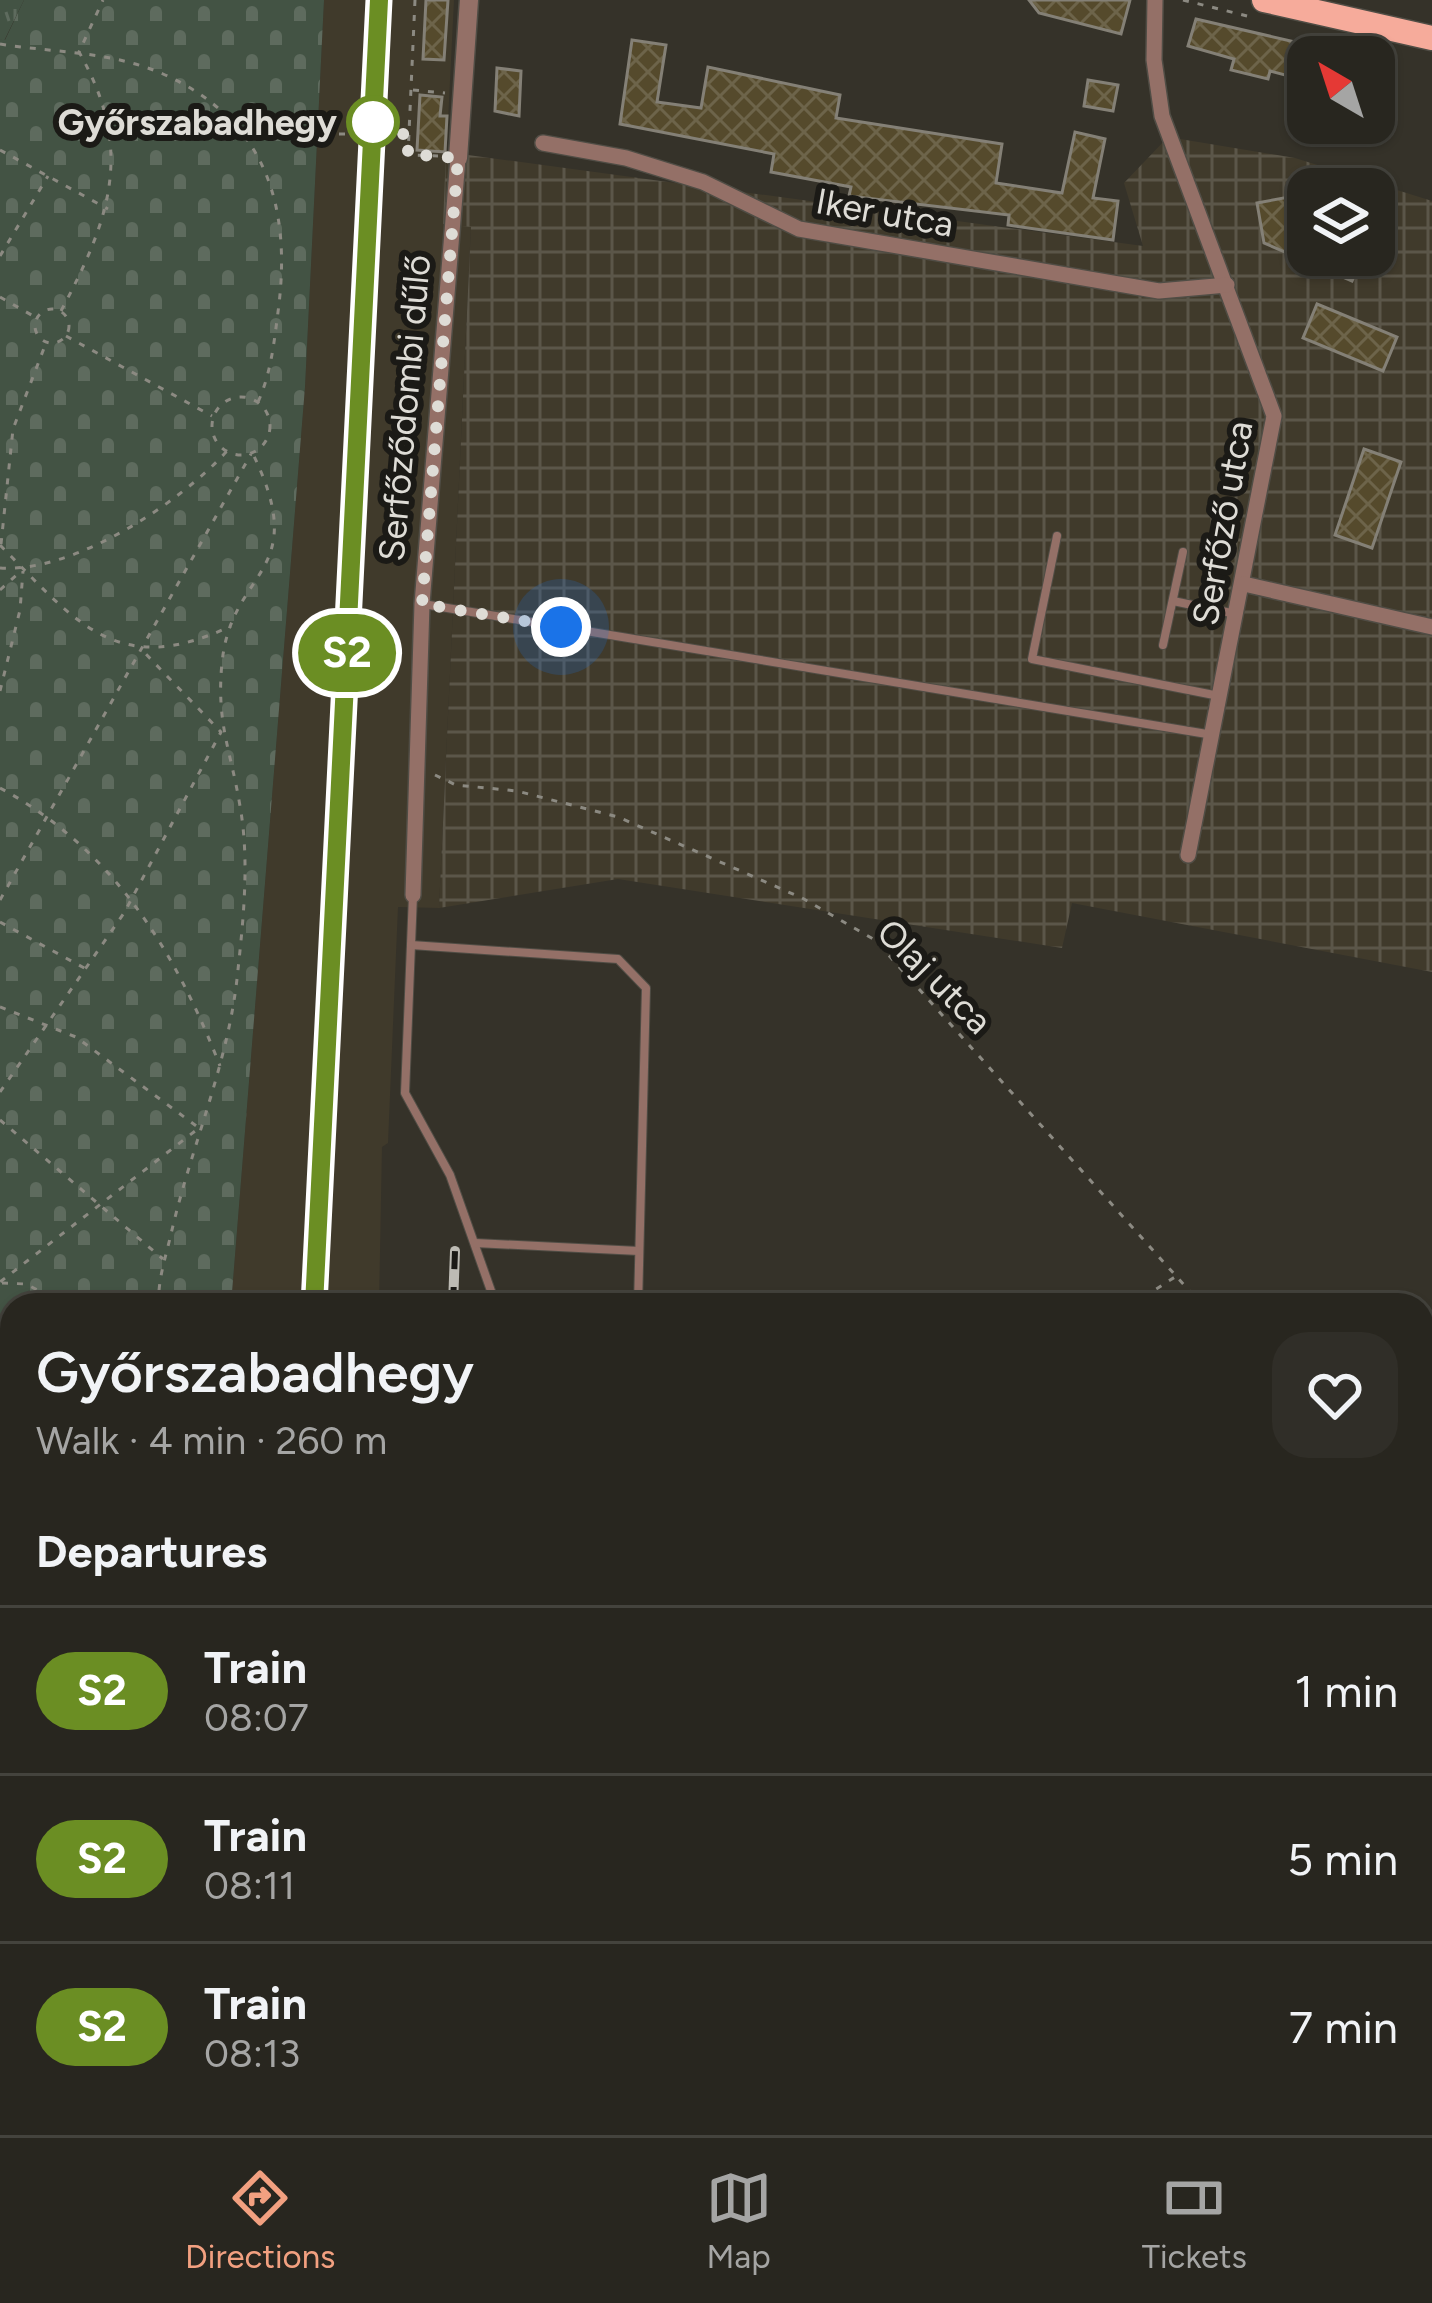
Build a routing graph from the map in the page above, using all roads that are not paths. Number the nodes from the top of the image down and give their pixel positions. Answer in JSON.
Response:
{"nodes":[{"id":1,"x":469,"y":0,"type":"edge"},
{"id":2,"x":1155,"y":0,"type":"edge"},
{"id":3,"x":1264,"y":0,"type":"edge"},
{"id":4,"x":1432,"y":38,"type":"edge"},
{"id":5,"x":543,"y":142,"type":"dead end"},
{"id":6,"x":458,"y":158,"type":"joint"},
{"id":7,"x":1227,"y":285,"type":"junction"},
{"id":8,"x":1057,"y":536,"type":"dead end"},
{"id":9,"x":1183,"y":552,"type":"dead end"},
{"id":10,"x":1244,"y":584,"type":"junction"},
{"id":11,"x":1173,"y":601,"type":"junction"},
{"id":12,"x":422,"y":604,"type":"junction"},
{"id":13,"x":1238,"y":615,"type":"junction"},
{"id":14,"x":1432,"y":627,"type":"edge"},
{"id":15,"x":1163,"y":645,"type":"dead end"},
{"id":16,"x":1221,"y":696,"type":"junction"},
{"id":17,"x":1213,"y":735,"type":"junction"},
{"id":18,"x":1188,"y":855,"type":"dead end"},
{"id":19,"x":413,"y":895,"type":"joint"},
{"id":20,"x":411,"y":945,"type":"junction"},
{"id":21,"x":475,"y":1243,"type":"junction"},
{"id":22,"x":639,"y":1251,"type":"junction"},
{"id":23,"x":492,"y":1293,"type":"edge"},
{"id":24,"x":638,"y":1293,"type":"edge"}],
"edges":[{"from":1,"to":6,"type":"street","name":"Serfőződombi dűlő"},
{"from":2,"to":7,"type":"street","name":"Serfőző utca"},
{"from":3,"to":4,"type":"main road"},
{"from":5,"to":7,"type":"street","name":"Iker utca"},
{"from":6,"to":12,"type":"street","name":"Serfőződombi dűlő"},
{"from":7,"to":10,"type":"street","name":"Serfőző utca"},
{"from":8,"to":16,"type":"lane"},
{"from":9,"to":11,"type":"lane"},
{"from":10,"to":13,"type":"street","name":"Serfőző utca"},
{"from":10,"to":14,"type":"street"},
{"from":11,"to":13,"type":"lane"},
{"from":11,"to":15,"type":"lane"},
{"from":12,"to":17,"type":"lane"},
{"from":12,"to":19,"type":"street","name":"Serfőződombi dűlő"},
{"from":13,"to":16,"type":"street","name":"Serfőző utca"},
{"from":16,"to":17,"type":"street","name":"Serfőző utca"},
{"from":17,"to":18,"type":"street","name":"Serfőző utca"},
{"from":19,"to":20,"type":"lane"},
{"from":20,"to":21,"type":"lane"},
{"from":20,"to":22,"type":"lane"},
{"from":21,"to":22,"type":"lane"},
{"from":21,"to":23,"type":"lane"},
{"from":22,"to":24,"type":"lane"}]}
